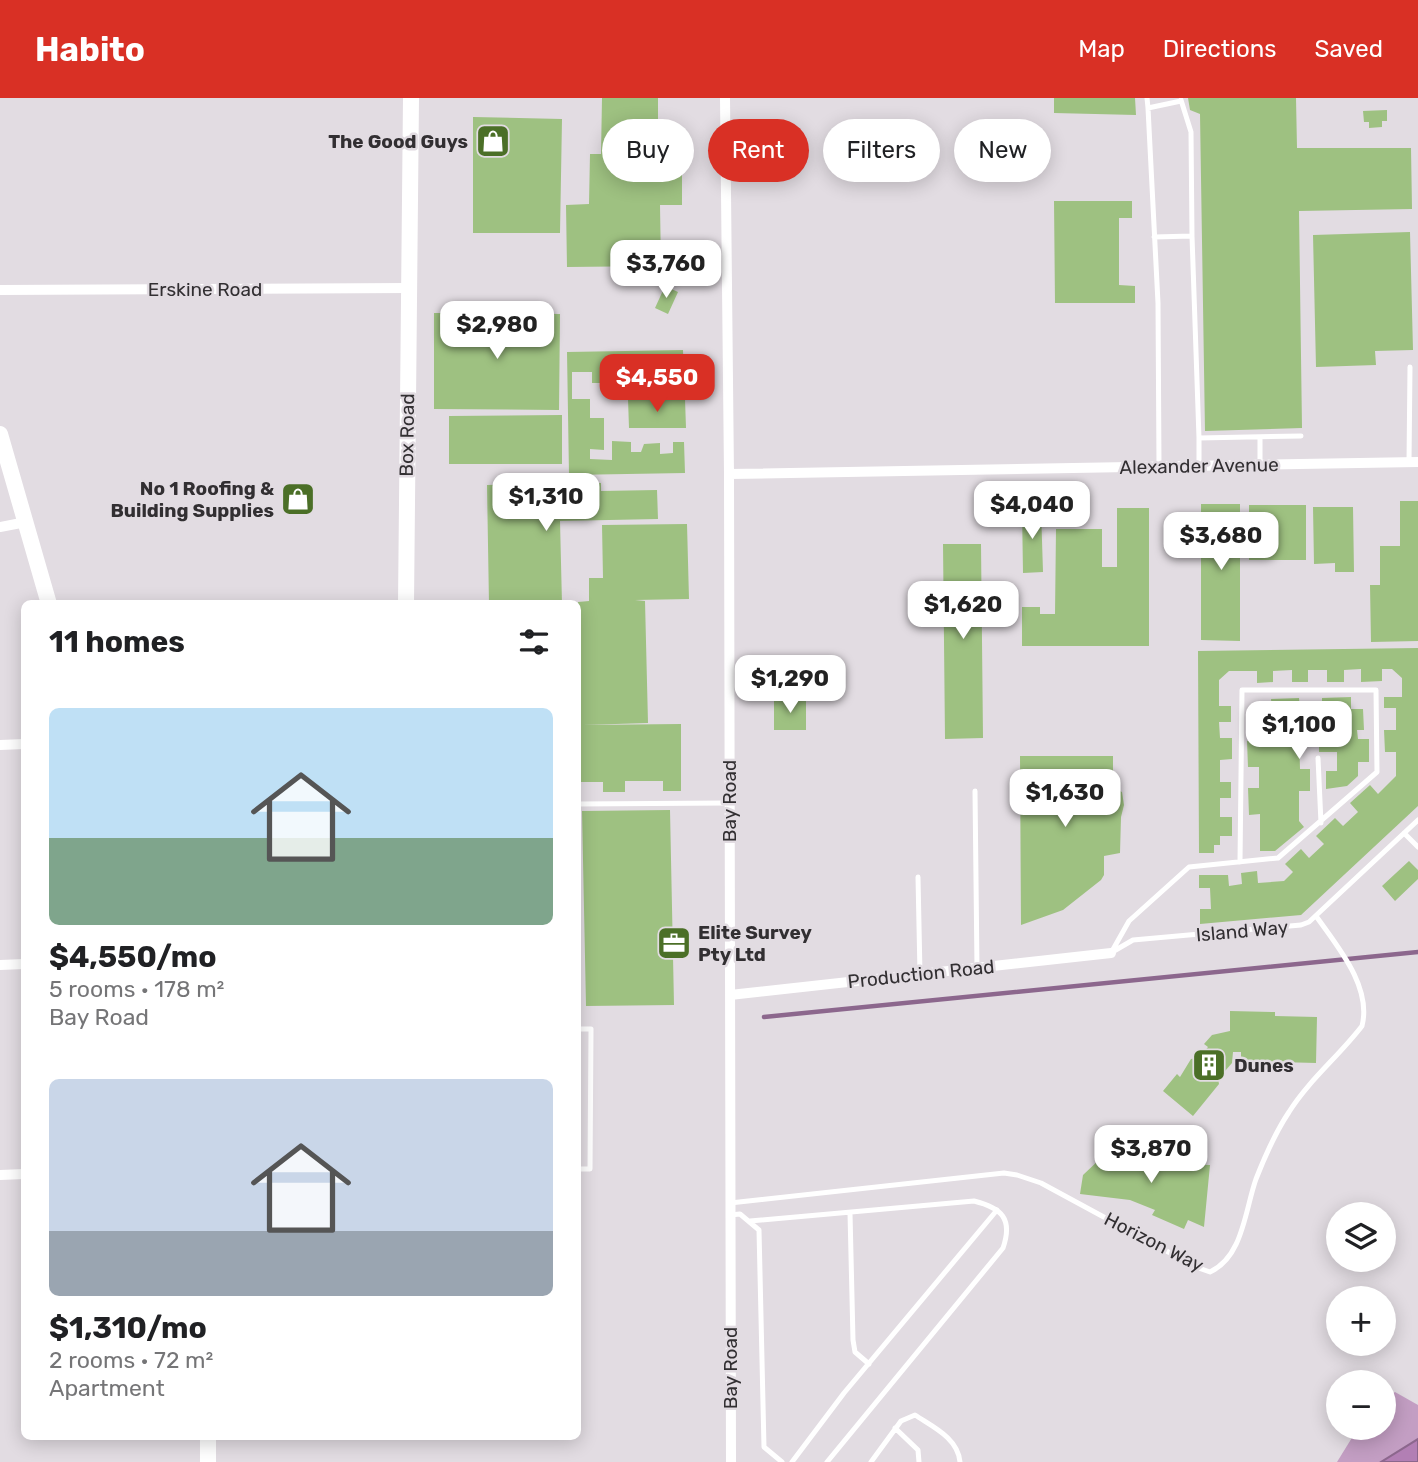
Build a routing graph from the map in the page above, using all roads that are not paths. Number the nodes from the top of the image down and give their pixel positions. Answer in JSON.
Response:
{"nodes":[{"id":1,"x":411,"y":98,"type":"edge"},
{"id":2,"x":725,"y":98,"type":"edge"},
{"id":3,"x":1147,"y":98,"type":"edge"},
{"id":4,"x":1181,"y":99,"type":"edge"},
{"id":5,"x":1149,"y":108,"type":"junction"},
{"id":6,"x":1192,"y":236,"type":"junction"},
{"id":7,"x":1154,"y":237,"type":"junction"},
{"id":8,"x":410,"y":288,"type":"junction"},
{"id":9,"x":0,"y":290,"type":"edge"},
{"id":10,"x":1410,"y":367,"type":"dead end"},
{"id":11,"x":0,"y":434,"type":"edge"},
{"id":12,"x":1301,"y":436,"type":"dead end"},
{"id":13,"x":1199,"y":438,"type":"junction"},
{"id":14,"x":1260,"y":438,"type":"junction"},
{"id":15,"x":1414,"y":462,"type":"edge"},
{"id":16,"x":1260,"y":465,"type":"junction"},
{"id":17,"x":1160,"y":466,"type":"junction"},
{"id":18,"x":1199,"y":466,"type":"junction"},
{"id":19,"x":729,"y":474,"type":"junction"},
{"id":20,"x":26,"y":522,"type":"junction"},
{"id":21,"x":0,"y":527,"type":"edge"},
{"id":22,"x":48,"y":600,"type":"edge"},
{"id":23,"x":406,"y":600,"type":"edge"},
{"id":24,"x":21,"y":744,"type":"edge"},
{"id":25,"x":0,"y":745,"type":"edge"},
{"id":26,"x":1318,"y":758,"type":"dead end"},
{"id":27,"x":975,"y":790,"type":"dead end"},
{"id":28,"x":729,"y":803,"type":"junction"},
{"id":29,"x":581,"y":804,"type":"edge"},
{"id":30,"x":1418,"y":820,"type":"edge"},
{"id":31,"x":1321,"y":823,"type":"junction"},
{"id":32,"x":1404,"y":833,"type":"junction"},
{"id":33,"x":1418,"y":846,"type":"edge"},
{"id":34,"x":1240,"y":862,"type":"junction"},
{"id":35,"x":918,"y":877,"type":"dead end"},
{"id":36,"x":1316,"y":916,"type":"junction"},
{"id":37,"x":1111,"y":953,"type":"junction"},
{"id":38,"x":0,"y":964,"type":"edge"},
{"id":39,"x":21,"y":964,"type":"edge"},
{"id":40,"x":977,"y":968,"type":"junction"},
{"id":41,"x":920,"y":974,"type":"junction"},
{"id":42,"x":730,"y":995,"type":"junction"},
{"id":43,"x":581,"y":1029,"type":"edge"},
{"id":44,"x":581,"y":1169,"type":"edge"},
{"id":45,"x":21,"y":1174,"type":"edge"},
{"id":46,"x":0,"y":1175,"type":"edge"},
{"id":47,"x":730,"y":1203,"type":"junction"},
{"id":48,"x":997,"y":1210,"type":"junction"},
{"id":49,"x":850,"y":1213,"type":"junction"},
{"id":50,"x":730,"y":1215,"type":"junction"},
{"id":51,"x":750,"y":1221,"type":"junction"},
{"id":52,"x":869,"y":1364,"type":"junction"},
{"id":53,"x":895,"y":1428,"type":"junction"},
{"id":54,"x":208,"y":1440,"type":"edge"},
{"id":55,"x":208,"y":1462,"type":"edge"},
{"id":56,"x":731,"y":1462,"type":"edge"},
{"id":57,"x":782,"y":1462,"type":"edge"},
{"id":58,"x":792,"y":1462,"type":"edge"},
{"id":59,"x":827,"y":1462,"type":"edge"},
{"id":60,"x":871,"y":1462,"type":"edge"},
{"id":61,"x":919,"y":1462,"type":"edge"},
{"id":62,"x":960,"y":1462,"type":"edge"}],
"edges":[{"from":1,"to":8,"type":"street","name":"Box Road"},
{"from":2,"to":19,"type":"street","name":"Bay Road"},
{"from":3,"to":5,"type":"lane"},
{"from":4,"to":5,"type":"lane"},
{"from":4,"to":6,"type":"lane"},
{"from":5,"to":7,"type":"lane"},
{"from":6,"to":7,"type":"lane"},
{"from":6,"to":13,"type":"lane"},
{"from":7,"to":17,"type":"lane"},
{"from":8,"to":9,"type":"street","name":"Erskine Road"},
{"from":8,"to":23,"type":"street","name":"Box Road"},
{"from":10,"to":15,"type":"lane"},
{"from":11,"to":20,"type":"street"},
{"from":12,"to":14,"type":"lane"},
{"from":13,"to":14,"type":"lane"},
{"from":13,"to":18,"type":"lane"},
{"from":14,"to":16,"type":"lane"},
{"from":15,"to":16,"type":"street","name":"Alexander Avenue"},
{"from":16,"to":18,"type":"street","name":"Alexander Avenue"},
{"from":17,"to":18,"type":"street","name":"Alexander Avenue"},
{"from":17,"to":19,"type":"street","name":"Alexander Avenue"},
{"from":19,"to":28,"type":"street","name":"Bay Road"},
{"from":20,"to":21,"type":"street"},
{"from":20,"to":22,"type":"street"},
{"from":24,"to":25,"type":"street"},
{"from":26,"to":31,"type":"lane"},
{"from":27,"to":40,"type":"lane"},
{"from":28,"to":29,"type":"lane"},
{"from":28,"to":42,"type":"street","name":"Bay Road"},
{"from":30,"to":32,"type":"lane","name":"Island Way"},
{"from":31,"to":34,"type":"lane"},
{"from":31,"to":34,"type":"lane"},
{"from":32,"to":33,"type":"lane"},
{"from":32,"to":36,"type":"lane","name":"Island Way"},
{"from":34,"to":37,"type":"lane"},
{"from":35,"to":41,"type":"lane"},
{"from":36,"to":37,"type":"lane","name":"Island Way"},
{"from":36,"to":47,"type":"lane","name":"Horizon Way"},
{"from":37,"to":40,"type":"street","name":"Production Road"},
{"from":38,"to":39,"type":"street"},
{"from":40,"to":41,"type":"street","name":"Production Road"},
{"from":41,"to":42,"type":"street","name":"Production Road"},
{"from":42,"to":47,"type":"street","name":"Bay Road"},
{"from":43,"to":44,"type":"lane"},
{"from":45,"to":46,"type":"street"},
{"from":47,"to":50,"type":"street","name":"Bay Road"},
{"from":48,"to":49,"type":"lane"},
{"from":48,"to":52,"type":"lane"},
{"from":48,"to":59,"type":"lane"},
{"from":49,"to":51,"type":"lane"},
{"from":49,"to":52,"type":"lane"},
{"from":50,"to":51,"type":"lane"},
{"from":50,"to":56,"type":"street","name":"Bay Road"},
{"from":51,"to":57,"type":"lane"},
{"from":52,"to":58,"type":"lane"},
{"from":53,"to":60,"type":"lane"},
{"from":53,"to":61,"type":"lane"},
{"from":53,"to":62,"type":"lane"},
{"from":54,"to":55,"type":"street"}]}
